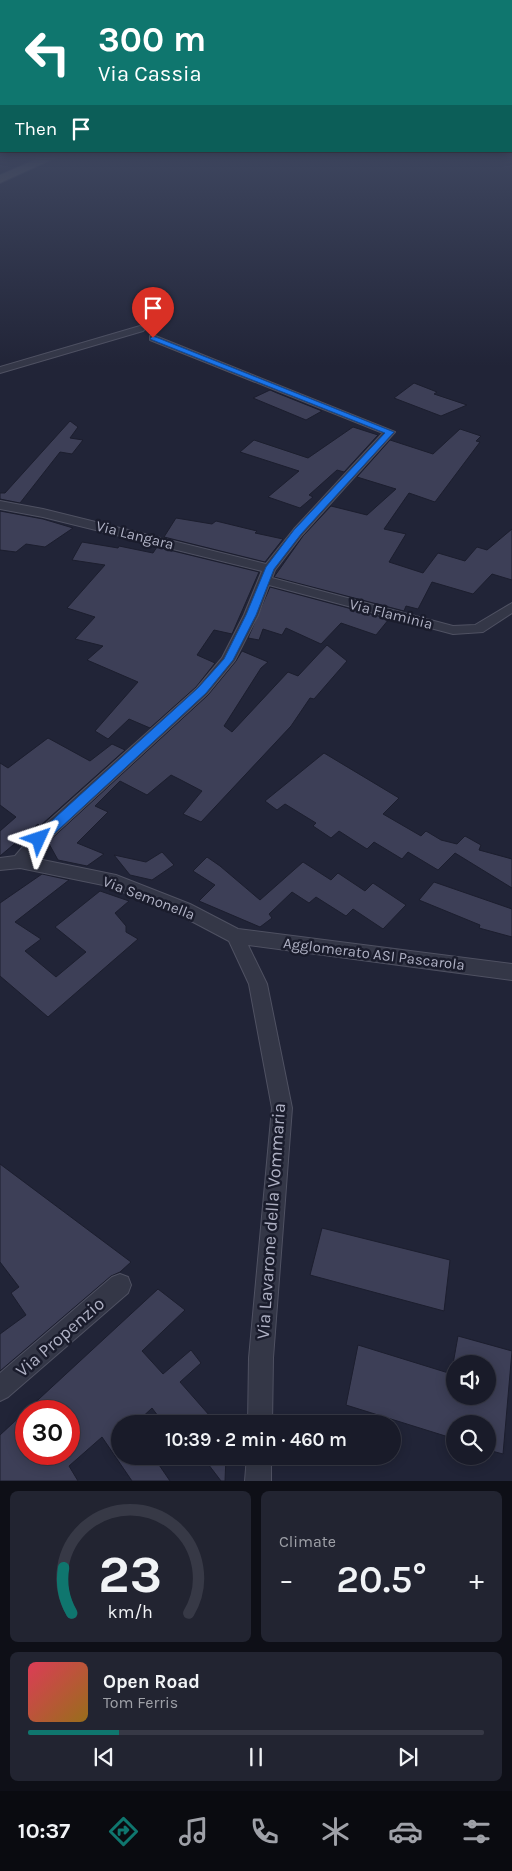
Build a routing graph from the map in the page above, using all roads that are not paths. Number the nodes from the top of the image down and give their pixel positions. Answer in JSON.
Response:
{"nodes":[{"id":1,"x":140,"y":329,"type":"dead end"},
{"id":2,"x":153,"y":338,"type":"dead end"},
{"id":3,"x":0,"y":370,"type":"edge"},
{"id":4,"x":0,"y":505,"type":"edge"},
{"id":5,"x":267,"y":574,"type":"junction"},
{"id":6,"x":512,"y":607,"type":"edge"},
{"id":7,"x":20,"y":862,"type":"junction"},
{"id":8,"x":0,"y":864,"type":"edge"},
{"id":9,"x":235,"y":936,"type":"junction"},
{"id":10,"x":512,"y":972,"type":"edge"},
{"id":11,"x":120,"y":1286,"type":"dead end"},
{"id":12,"x":0,"y":1389,"type":"edge"},
{"id":13,"x":260,"y":1415,"type":"edge"},
{"id":14,"x":259,"y":1465,"type":"edge"},
{"id":15,"x":258,"y":1481,"type":"edge"}],
"edges":[{"from":1,"to":3,"type":"street"},
{"from":2,"to":5,"type":"street"},
{"from":4,"to":5,"type":"street","name":"Via Langara"},
{"from":5,"to":6,"type":"street","name":"Via Flaminia"},
{"from":5,"to":7,"type":"street"},
{"from":7,"to":8,"type":"street","name":"Via Semonella"},
{"from":7,"to":9,"type":"street","name":"Via Semonella"},
{"from":9,"to":10,"type":"street","name":"Agglomerato ASI Pascarola"},
{"from":9,"to":13,"type":"street","name":"Via Lavarone della Vommaria"},
{"from":11,"to":12,"type":"street","name":"Via Propenzio"},
{"from":14,"to":15,"type":"street"}]}
